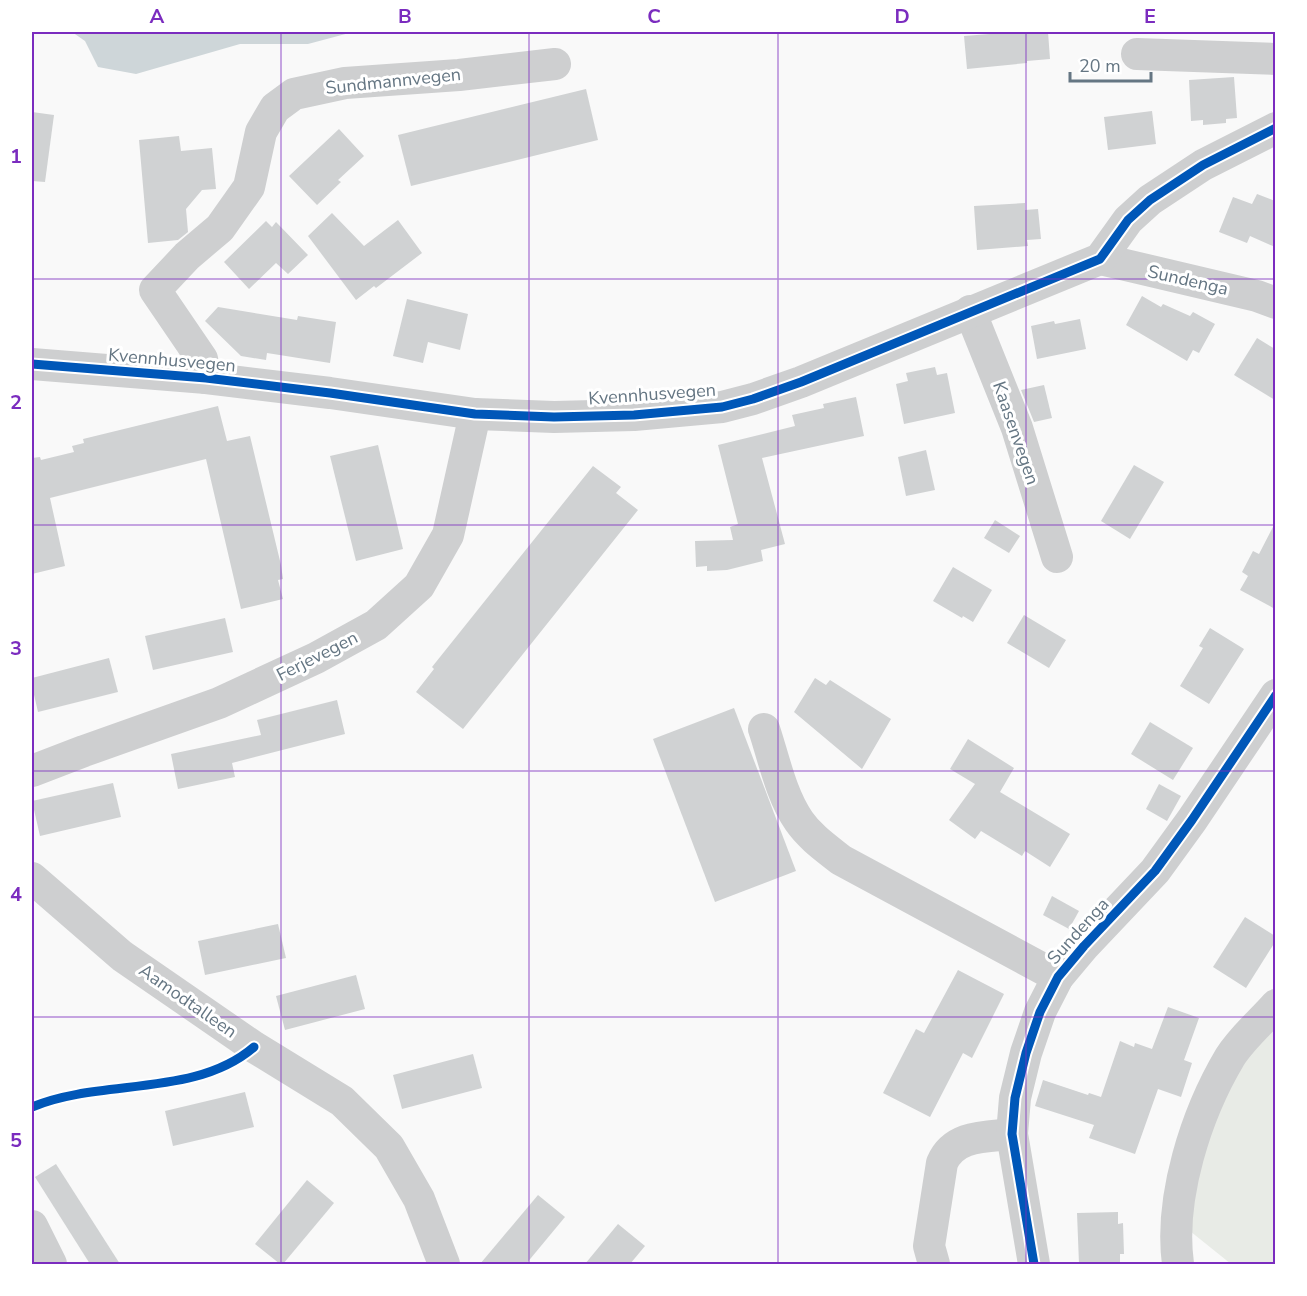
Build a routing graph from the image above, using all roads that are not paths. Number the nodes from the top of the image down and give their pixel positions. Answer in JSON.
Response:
{"nodes":[{"id":1,"x":1137,"y":54,"type":"dead end"},
{"id":2,"x":1275,"y":59,"type":"edge"},
{"id":3,"x":555,"y":64,"type":"dead end"},
{"id":4,"x":1275,"y":128,"type":"edge"},
{"id":5,"x":1100,"y":259,"type":"junction"},
{"id":6,"x":1275,"y":303,"type":"edge"},
{"id":7,"x":970,"y":311,"type":"junction"},
{"id":8,"x":32,"y":364,"type":"edge"},
{"id":9,"x":206,"y":378,"type":"junction"},
{"id":10,"x":475,"y":414,"type":"junction"},
{"id":11,"x":1057,"y":557,"type":"dead end"},
{"id":12,"x":1275,"y":695,"type":"edge"},
{"id":13,"x":764,"y":729,"type":"dead end"},
{"id":14,"x":32,"y":771,"type":"edge"},
{"id":15,"x":32,"y":878,"type":"edge"},
{"id":16,"x":1058,"y":977,"type":"junction"},
{"id":17,"x":1275,"y":1005,"type":"edge"},
{"id":18,"x":1012,"y":1134,"type":"junction"},
{"id":19,"x":32,"y":1226,"type":"edge"},
{"id":20,"x":51,"y":1264,"type":"edge"},
{"id":21,"x":444,"y":1264,"type":"edge"},
{"id":22,"x":934,"y":1264,"type":"edge"},
{"id":23,"x":1034,"y":1264,"type":"edge"},
{"id":24,"x":1178,"y":1264,"type":"edge"}],
"edges":[{"from":1,"to":2,"type":"street"},
{"from":3,"to":9,"type":"street","name":"Sundmannvegen"},
{"from":4,"to":5,"type":"street"},
{"from":5,"to":6,"type":"street","name":"Sundenga"},
{"from":5,"to":7,"type":"street","name":"Kvennhusvegen"},
{"from":7,"to":10,"type":"street","name":"Kvennhusvegen"},
{"from":7,"to":11,"type":"street","name":"Kaasenvegen"},
{"from":8,"to":9,"type":"street","name":"Kvennhusvegen"},
{"from":9,"to":10,"type":"street","name":"Kvennhusvegen"},
{"from":10,"to":14,"type":"street","name":"Ferjevegen"},
{"from":12,"to":16,"type":"street","name":"Sundenga"},
{"from":13,"to":16,"type":"street","name":"Sundenga"},
{"from":15,"to":21,"type":"street","name":"Aamodtalleen"},
{"from":16,"to":18,"type":"street","name":"Sundenga"},
{"from":17,"to":24,"type":"street"},
{"from":18,"to":22,"type":"street"},
{"from":18,"to":23,"type":"street","name":"Sundenga"},
{"from":19,"to":20,"type":"street"}]}
